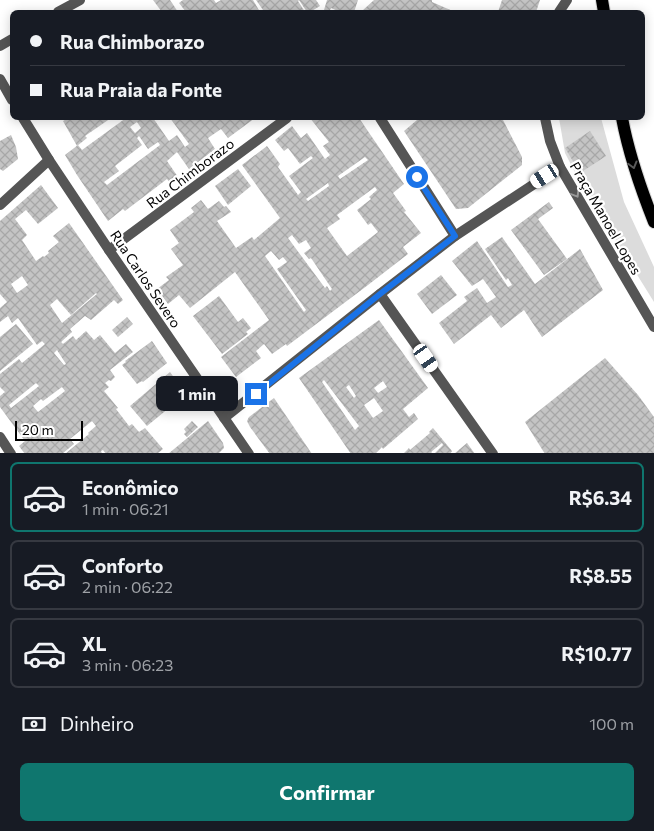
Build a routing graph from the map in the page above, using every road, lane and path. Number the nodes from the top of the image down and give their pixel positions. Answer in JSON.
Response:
{"nodes":[{"id":1,"x":80,"y":0,"type":"edge"},
{"id":2,"x":62,"y":10,"type":"edge"},
{"id":3,"x":0,"y":79,"type":"edge"},
{"id":4,"x":10,"y":96,"type":"edge"},
{"id":5,"x":24,"y":120,"type":"edge"},
{"id":6,"x":285,"y":120,"type":"edge"},
{"id":7,"x":381,"y":120,"type":"edge"},
{"id":8,"x":545,"y":120,"type":"edge"},
{"id":9,"x":622,"y":120,"type":"edge"},
{"id":10,"x":49,"y":160,"type":"junction"},
{"id":11,"x":560,"y":167,"type":"junction"},
{"id":12,"x":0,"y":205,"type":"edge"},
{"id":13,"x":654,"y":222,"type":"edge"},
{"id":14,"x":455,"y":236,"type":"junction"},
{"id":15,"x":109,"y":250,"type":"junction"},
{"id":16,"x":380,"y":294,"type":"junction"},
{"id":17,"x":654,"y":327,"type":"edge"},
{"id":18,"x":224,"y":418,"type":"junction"},
{"id":19,"x":0,"y":437,"type":"edge"},
{"id":20,"x":10,"y":453,"type":"edge"},
{"id":21,"x":248,"y":453,"type":"edge"},
{"id":22,"x":493,"y":453,"type":"edge"}],
"edges":[{"from":1,"to":2,"type":"street"},
{"from":3,"to":4,"type":"street"},
{"from":5,"to":10,"type":"street","name":"Rua Carlos Severo"},
{"from":6,"to":15,"type":"street","name":"Rua Chimborazo"},
{"from":7,"to":14,"type":"street"},
{"from":8,"to":11,"type":"street","name":"Praça Manoel Lopes"},
{"from":9,"to":13,"type":"main road","one_way":true},
{"from":10,"to":12,"type":"street"},
{"from":10,"to":15,"type":"street","name":"Rua Carlos Severo"},
{"from":11,"to":14,"type":"street"},
{"from":11,"to":17,"type":"street","name":"Praça Manoel Lopes","one_way":true},
{"from":14,"to":16,"type":"street"},
{"from":15,"to":18,"type":"street","name":"Rua Carlos Severo"},
{"from":16,"to":18,"type":"street"},
{"from":16,"to":22,"type":"street"},
{"from":18,"to":21,"type":"street","name":"Rua Carlos Severo"},
{"from":19,"to":20,"type":"street"}]}
